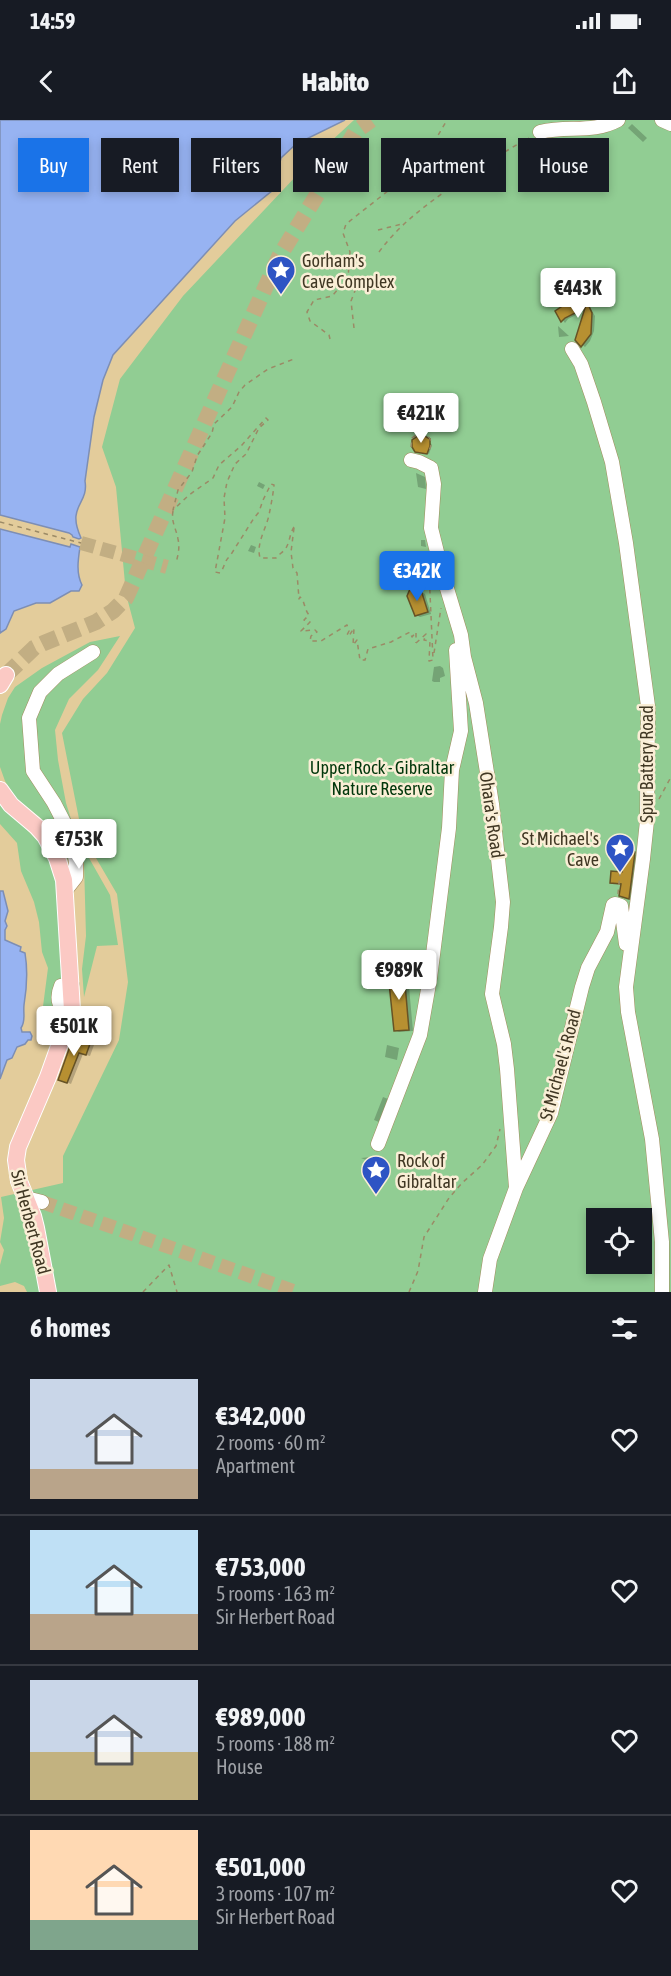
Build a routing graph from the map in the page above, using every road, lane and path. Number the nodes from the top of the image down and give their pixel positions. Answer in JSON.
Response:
{"nodes":[{"id":1,"x":447,"y":120,"type":"edge"},
{"id":2,"x":618,"y":120,"type":"edge"},
{"id":3,"x":662,"y":120,"type":"edge"},
{"id":4,"x":671,"y":124,"type":"edge"},
{"id":5,"x":540,"y":132,"type":"joint"},
{"id":6,"x":403,"y":224,"type":"junction"},
{"id":7,"x":378,"y":230,"type":"dead end"},
{"id":8,"x":379,"y":252,"type":"dead end"},
{"id":9,"x":360,"y":278,"type":"dead end"},
{"id":10,"x":354,"y":328,"type":"dead end"},
{"id":11,"x":330,"y":339,"type":"dead end"},
{"id":12,"x":573,"y":349,"type":"dead end"},
{"id":13,"x":294,"y":359,"type":"dead end"},
{"id":14,"x":428,"y":452,"type":"dead end"},
{"id":15,"x":411,"y":460,"type":"joint"},
{"id":16,"x":173,"y":510,"type":"junction"},
{"id":17,"x":0,"y":522,"type":"edge"},
{"id":18,"x":81,"y":543,"type":"tunnel mouth"},
{"id":19,"x":176,"y":563,"type":"dead end"},
{"id":20,"x":430,"y":581,"type":"dead end"},
{"id":21,"x":441,"y":606,"type":"dead end"},
{"id":22,"x":455,"y":618,"type":"junction"},
{"id":23,"x":93,"y":652,"type":"dead end"},
{"id":24,"x":433,"y":654,"type":"junction"},
{"id":25,"x":0,"y":790,"type":"edge"},
{"id":26,"x":620,"y":873,"type":"dead end"},
{"id":27,"x":65,"y":891,"type":"junction"},
{"id":28,"x":617,"y":904,"type":"junction"},
{"id":29,"x":628,"y":967,"type":"junction"},
{"id":30,"x":500,"y":1127,"type":"dead end"},
{"id":31,"x":378,"y":1144,"type":"dead end"},
{"id":32,"x":516,"y":1188,"type":"junction"},
{"id":33,"x":48,"y":1292,"type":"edge"},
{"id":34,"x":143,"y":1292,"type":"edge"},
{"id":35,"x":177,"y":1292,"type":"edge"},
{"id":36,"x":409,"y":1292,"type":"edge"},
{"id":37,"x":485,"y":1292,"type":"edge"},
{"id":38,"x":662,"y":1292,"type":"edge"}],
"edges":[{"from":1,"to":11,"type":"path"},
{"from":2,"to":5,"type":"street"},
{"from":3,"to":4,"type":"street"},
{"from":5,"to":6,"type":"path"},
{"from":6,"to":7,"type":"path"},
{"from":6,"to":8,"type":"path"},
{"from":9,"to":10,"type":"path"},
{"from":12,"to":29,"type":"street","name":"Spur Battery Road"},
{"from":13,"to":16,"type":"path"},
{"from":14,"to":15,"type":"path"},
{"from":15,"to":22,"type":"street","name":"Ohara's Road"},
{"from":16,"to":19,"type":"path"},
{"from":16,"to":24,"type":"path"},
{"from":17,"to":18,"type":"path"},
{"from":20,"to":24,"type":"path"},
{"from":21,"to":24,"type":"path"},
{"from":22,"to":31,"type":"street"},
{"from":22,"to":32,"type":"street","name":"Ohara's Road"},
{"from":23,"to":27,"type":"street"},
{"from":25,"to":27,"type":"main road","name":"Sir Herbert Road"},
{"from":26,"to":28,"type":"path"},
{"from":27,"to":33,"type":"main road","name":"Sir Herbert Road"},
{"from":28,"to":29,"type":"street"},
{"from":28,"to":32,"type":"street","name":"St Michael's Road"},
{"from":29,"to":38,"type":"street","name":"Spur Battery Road"},
{"from":30,"to":36,"type":"path"},
{"from":32,"to":37,"type":"street","name":"St Michael's Road"},
{"from":34,"to":35,"type":"path"}]}
